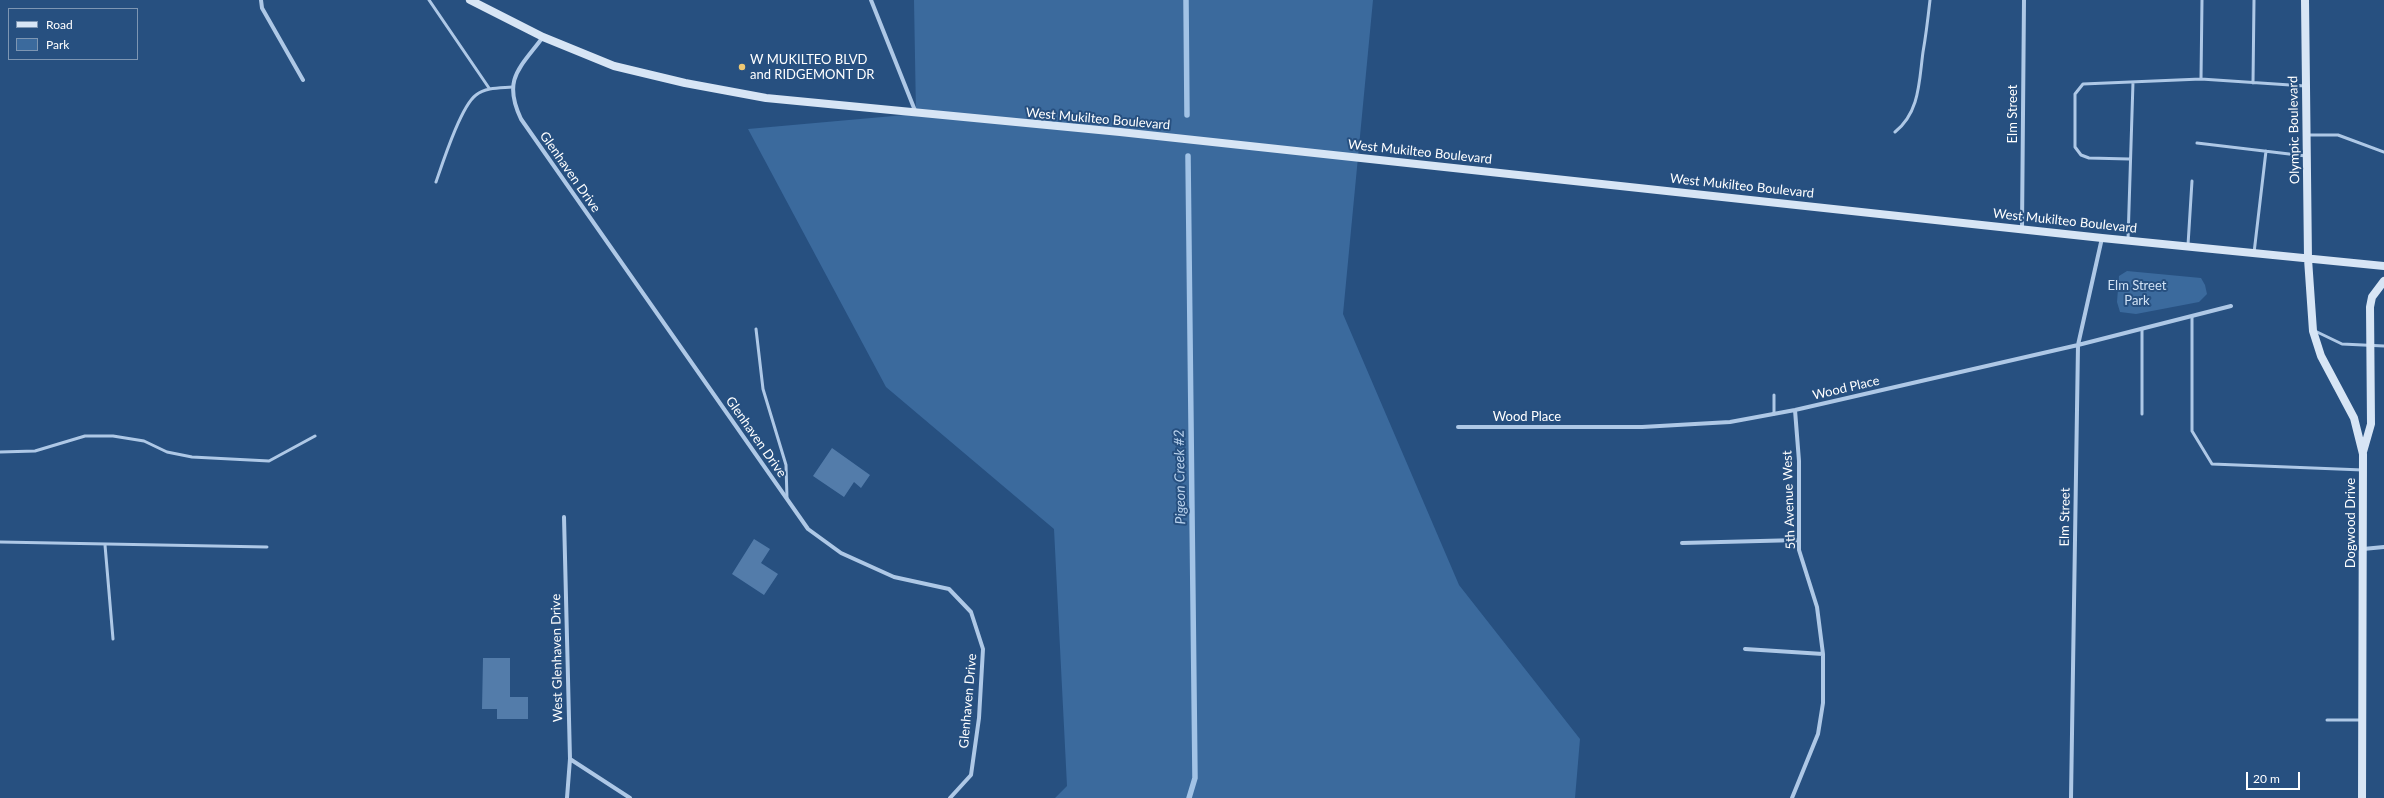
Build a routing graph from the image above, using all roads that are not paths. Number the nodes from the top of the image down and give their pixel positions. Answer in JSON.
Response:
{"nodes":[{"id":1,"x":261,"y":0,"type":"edge"},
{"id":2,"x":429,"y":0,"type":"edge"},
{"id":3,"x":470,"y":0,"type":"edge"},
{"id":4,"x":871,"y":0,"type":"edge"},
{"id":5,"x":1930,"y":0,"type":"edge"},
{"id":6,"x":2024,"y":0,"type":"edge"},
{"id":7,"x":2202,"y":0,"type":"edge"},
{"id":8,"x":2254,"y":0,"type":"edge"},
{"id":9,"x":2305,"y":0,"type":"edge"},
{"id":10,"x":543,"y":37,"type":"junction"},
{"id":11,"x":2201,"y":79,"type":"junction"},
{"id":12,"x":303,"y":80,"type":"dead end"},
{"id":13,"x":2133,"y":82,"type":"junction"},
{"id":14,"x":2253,"y":83,"type":"junction"},
{"id":15,"x":2305,"y":86,"type":"junction"},
{"id":16,"x":512,"y":87,"type":"junction"},
{"id":17,"x":489,"y":88,"type":"junction"},
{"id":18,"x":916,"y":114,"type":"junction"},
{"id":19,"x":1896,"y":132,"type":"dead end"},
{"id":20,"x":2306,"y":135,"type":"junction"},
{"id":21,"x":2197,"y":143,"type":"dead end"},
{"id":22,"x":2266,"y":151,"type":"junction"},
{"id":23,"x":2384,"y":152,"type":"edge"},
{"id":24,"x":2306,"y":156,"type":"junction"},
{"id":25,"x":2129,"y":159,"type":"junction"},
{"id":26,"x":2192,"y":181,"type":"dead end"},
{"id":27,"x":436,"y":182,"type":"dead end"},
{"id":28,"x":2022,"y":228,"type":"junction"},
{"id":29,"x":2102,"y":238,"type":"junction"},
{"id":30,"x":2128,"y":240,"type":"junction"},
{"id":31,"x":2188,"y":246,"type":"junction"},
{"id":32,"x":2254,"y":254,"type":"junction"},
{"id":33,"x":2308,"y":259,"type":"junction"},
{"id":34,"x":2384,"y":266,"type":"edge"},
{"id":35,"x":2384,"y":281,"type":"edge"},
{"id":36,"x":2230,"y":306,"type":"dead end"},
{"id":37,"x":2192,"y":316,"type":"junction"},
{"id":38,"x":756,"y":329,"type":"dead end"},
{"id":39,"x":2142,"y":329,"type":"junction"},
{"id":40,"x":2313,"y":330,"type":"junction"},
{"id":41,"x":2078,"y":345,"type":"junction"},
{"id":42,"x":2370,"y":346,"type":"junction"},
{"id":43,"x":2384,"y":346,"type":"edge"},
{"id":44,"x":1774,"y":395,"type":"dead end"},
{"id":45,"x":1795,"y":410,"type":"junction"},
{"id":46,"x":1774,"y":414,"type":"junction"},
{"id":47,"x":2142,"y":414,"type":"dead end"},
{"id":48,"x":1458,"y":426,"type":"dead end"},
{"id":49,"x":315,"y":436,"type":"dead end"},
{"id":50,"x":0,"y":452,"type":"edge"},
{"id":51,"x":2363,"y":454,"type":"junction"},
{"id":52,"x":2363,"y":470,"type":"junction"},
{"id":53,"x":787,"y":498,"type":"junction"},
{"id":54,"x":564,"y":517,"type":"dead end"},
{"id":55,"x":1799,"y":540,"type":"junction"},
{"id":56,"x":0,"y":542,"type":"edge"},
{"id":57,"x":1682,"y":543,"type":"dead end"},
{"id":58,"x":106,"y":545,"type":"junction"},
{"id":59,"x":267,"y":547,"type":"dead end"},
{"id":60,"x":2384,"y":547,"type":"edge"},
{"id":61,"x":2363,"y":549,"type":"junction"},
{"id":62,"x":113,"y":639,"type":"dead end"},
{"id":63,"x":1745,"y":649,"type":"dead end"},
{"id":64,"x":1823,"y":654,"type":"junction"},
{"id":65,"x":2327,"y":720,"type":"dead end"},
{"id":66,"x":2362,"y":720,"type":"junction"},
{"id":67,"x":570,"y":759,"type":"junction"},
{"id":68,"x":567,"y":798,"type":"edge"},
{"id":69,"x":630,"y":798,"type":"edge"},
{"id":70,"x":950,"y":798,"type":"edge"},
{"id":71,"x":1792,"y":798,"type":"edge"},
{"id":72,"x":2071,"y":798,"type":"edge"},
{"id":73,"x":2362,"y":798,"type":"edge"}],
"edges":[{"from":1,"to":12,"type":"street"},
{"from":2,"to":17,"type":"lane"},
{"from":3,"to":10,"type":"main road","name":"West Mukilteo Boulevard"},
{"from":4,"to":18,"type":"street"},
{"from":5,"to":19,"type":"lane"},
{"from":6,"to":28,"type":"street","name":"Elm Street"},
{"from":7,"to":11,"type":"lane"},
{"from":8,"to":14,"type":"lane"},
{"from":9,"to":15,"type":"main road","name":"Olympic Boulevard"},
{"from":10,"to":16,"type":"street"},
{"from":10,"to":18,"type":"main road","name":"West Mukilteo Boulevard"},
{"from":11,"to":13,"type":"lane"},
{"from":11,"to":14,"type":"lane"},
{"from":13,"to":25,"type":"lane"},
{"from":13,"to":25,"type":"lane"},
{"from":14,"to":15,"type":"lane"},
{"from":15,"to":20,"type":"main road","name":"Olympic Boulevard"},
{"from":16,"to":17,"type":"lane"},
{"from":16,"to":53,"type":"street","name":"Glenhaven Drive"},
{"from":17,"to":27,"type":"lane"},
{"from":18,"to":28,"type":"main road","name":"West Mukilteo Boulevard"},
{"from":20,"to":23,"type":"lane"},
{"from":20,"to":24,"type":"main road","name":"Olympic Boulevard"},
{"from":21,"to":22,"type":"lane"},
{"from":22,"to":24,"type":"lane"},
{"from":22,"to":32,"type":"lane"},
{"from":24,"to":33,"type":"main road","name":"Olympic Boulevard"},
{"from":25,"to":30,"type":"lane"},
{"from":26,"to":31,"type":"lane"},
{"from":28,"to":29,"type":"main road","name":"West Mukilteo Boulevard"},
{"from":29,"to":30,"type":"main road","name":"West Mukilteo Boulevard"},
{"from":29,"to":41,"type":"street","name":"Elm Street"},
{"from":30,"to":31,"type":"main road","name":"West Mukilteo Boulevard"},
{"from":31,"to":32,"type":"main road","name":"West Mukilteo Boulevard"},
{"from":32,"to":33,"type":"main road","name":"West Mukilteo Boulevard"},
{"from":33,"to":34,"type":"main road","name":"West Mukilteo Boulevard"},
{"from":33,"to":40,"type":"main road","name":"Dogwood Drive"},
{"from":35,"to":42,"type":"main road"},
{"from":36,"to":37,"type":"street","name":"Wood Place"},
{"from":37,"to":39,"type":"street","name":"Wood Place"},
{"from":37,"to":52,"type":"lane"},
{"from":38,"to":53,"type":"lane"},
{"from":39,"to":41,"type":"street","name":"Wood Place"},
{"from":39,"to":47,"type":"lane"},
{"from":40,"to":42,"type":"lane"},
{"from":40,"to":51,"type":"main road","name":"Dogwood Drive"},
{"from":41,"to":45,"type":"street","name":"Wood Place"},
{"from":41,"to":72,"type":"street","name":"Elm Street"},
{"from":42,"to":43,"type":"lane"},
{"from":42,"to":51,"type":"main road"},
{"from":44,"to":46,"type":"lane"},
{"from":45,"to":46,"type":"street","name":"Wood Place"},
{"from":45,"to":55,"type":"street","name":"5th Avenue West"},
{"from":46,"to":48,"type":"street","name":"Wood Place"},
{"from":49,"to":50,"type":"lane"},
{"from":51,"to":52,"type":"main road","name":"Dogwood Drive"},
{"from":52,"to":61,"type":"main road","name":"Dogwood Drive"},
{"from":53,"to":70,"type":"street","name":"Glenhaven Drive"},
{"from":54,"to":67,"type":"street","name":"West Glenhaven Drive"},
{"from":55,"to":57,"type":"street"},
{"from":55,"to":64,"type":"street","name":"5th Avenue West"},
{"from":56,"to":58,"type":"lane"},
{"from":58,"to":59,"type":"lane"},
{"from":58,"to":62,"type":"lane"},
{"from":60,"to":61,"type":"street"},
{"from":61,"to":66,"type":"main road","name":"Dogwood Drive"},
{"from":63,"to":64,"type":"street"},
{"from":64,"to":71,"type":"street","name":"5th Avenue West"},
{"from":65,"to":66,"type":"lane"},
{"from":66,"to":73,"type":"main road","name":"Dogwood Drive"},
{"from":67,"to":68,"type":"street","name":"West Glenhaven Drive"},
{"from":67,"to":69,"type":"street"}]}
